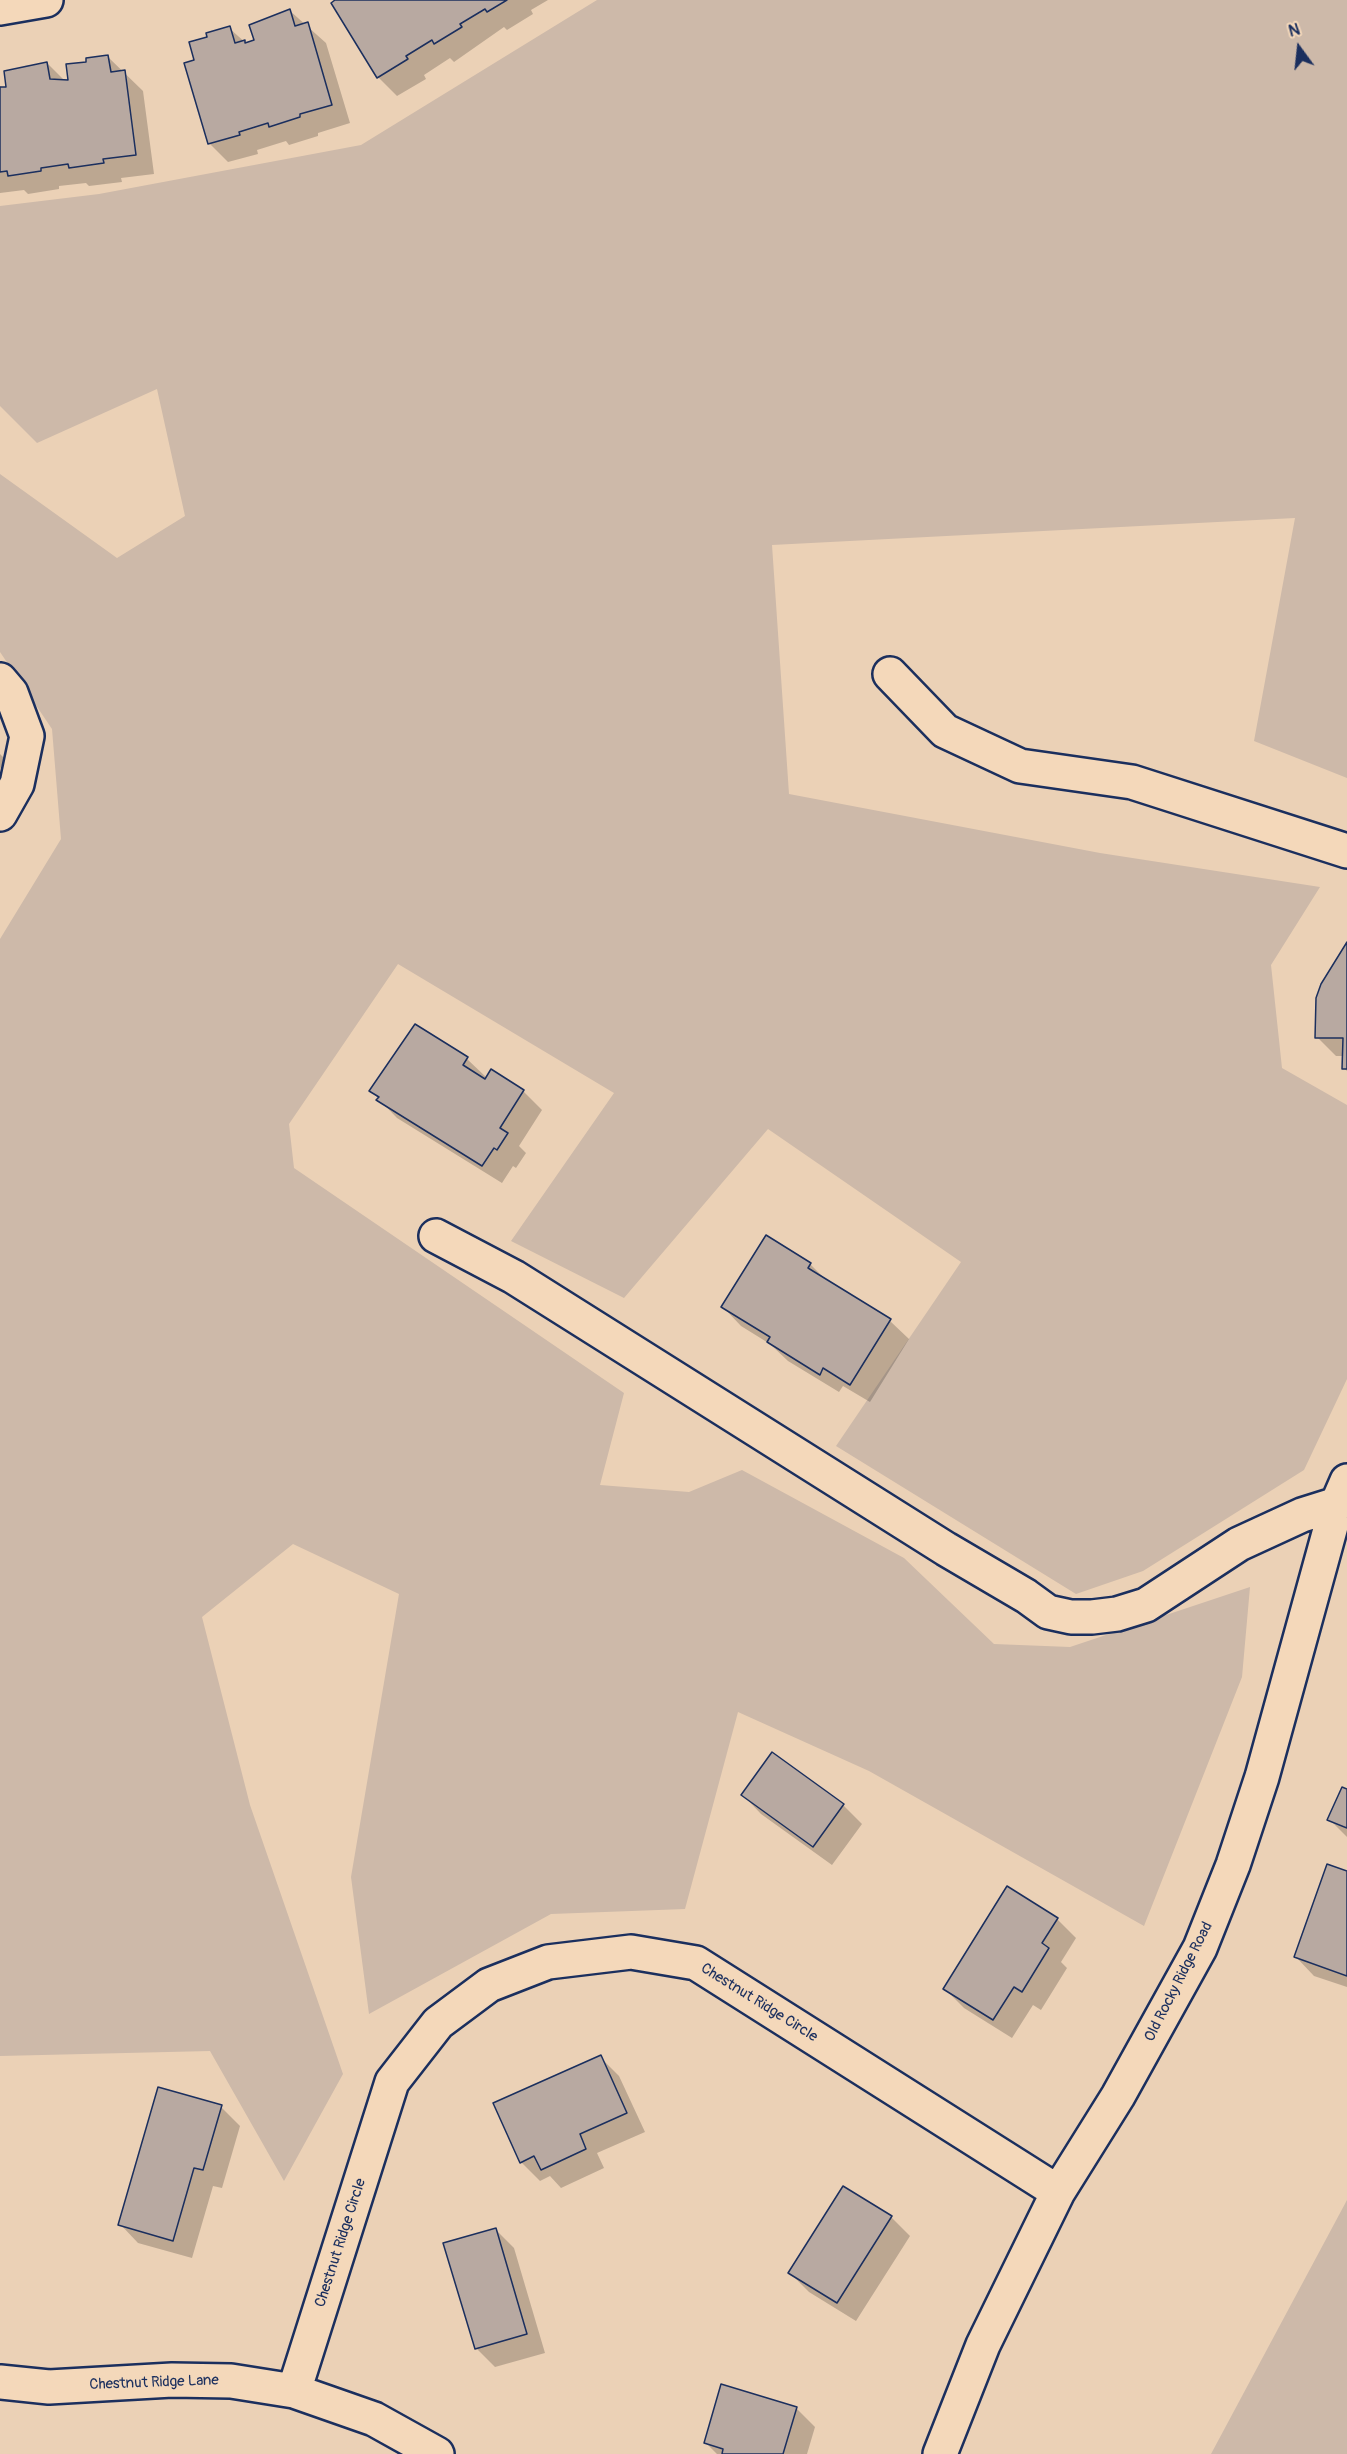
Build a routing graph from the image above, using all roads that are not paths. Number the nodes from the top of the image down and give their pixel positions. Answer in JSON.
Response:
{"nodes":[{"id":1,"x":46,"y":0,"type":"edge"},
{"id":2,"x":0,"y":8,"type":"edge"},
{"id":3,"x":891,"y":674,"type":"dead end"},
{"id":4,"x":0,"y":681,"type":"edge"},
{"id":5,"x":0,"y":814,"type":"edge"},
{"id":6,"x":1347,"y":851,"type":"edge"},
{"id":7,"x":436,"y":1236,"type":"dead end"},
{"id":8,"x":1342,"y":1492,"type":"edge"},
{"id":9,"x":1058,"y":2192,"type":"junction"},
{"id":10,"x":0,"y":2382,"type":"edge"},
{"id":11,"x":294,"y":2391,"type":"junction"},
{"id":12,"x":437,"y":2454,"type":"edge"},
{"id":13,"x":940,"y":2454,"type":"edge"}],
"edges":[{"from":1,"to":2,"type":"street"},
{"from":3,"to":6,"type":"street"},
{"from":4,"to":5,"type":"street"},
{"from":7,"to":8,"type":"street"},
{"from":8,"to":9,"type":"street","name":"Old Rocky Ridge Road"},
{"from":9,"to":11,"type":"street","name":"Chestnut Ridge Circle"},
{"from":9,"to":13,"type":"street","name":"Old Rocky Ridge Road"},
{"from":10,"to":11,"type":"street","name":"Chestnut Ridge Lane"},
{"from":11,"to":12,"type":"street","name":"Chestnut Ridge Lane"}]}
